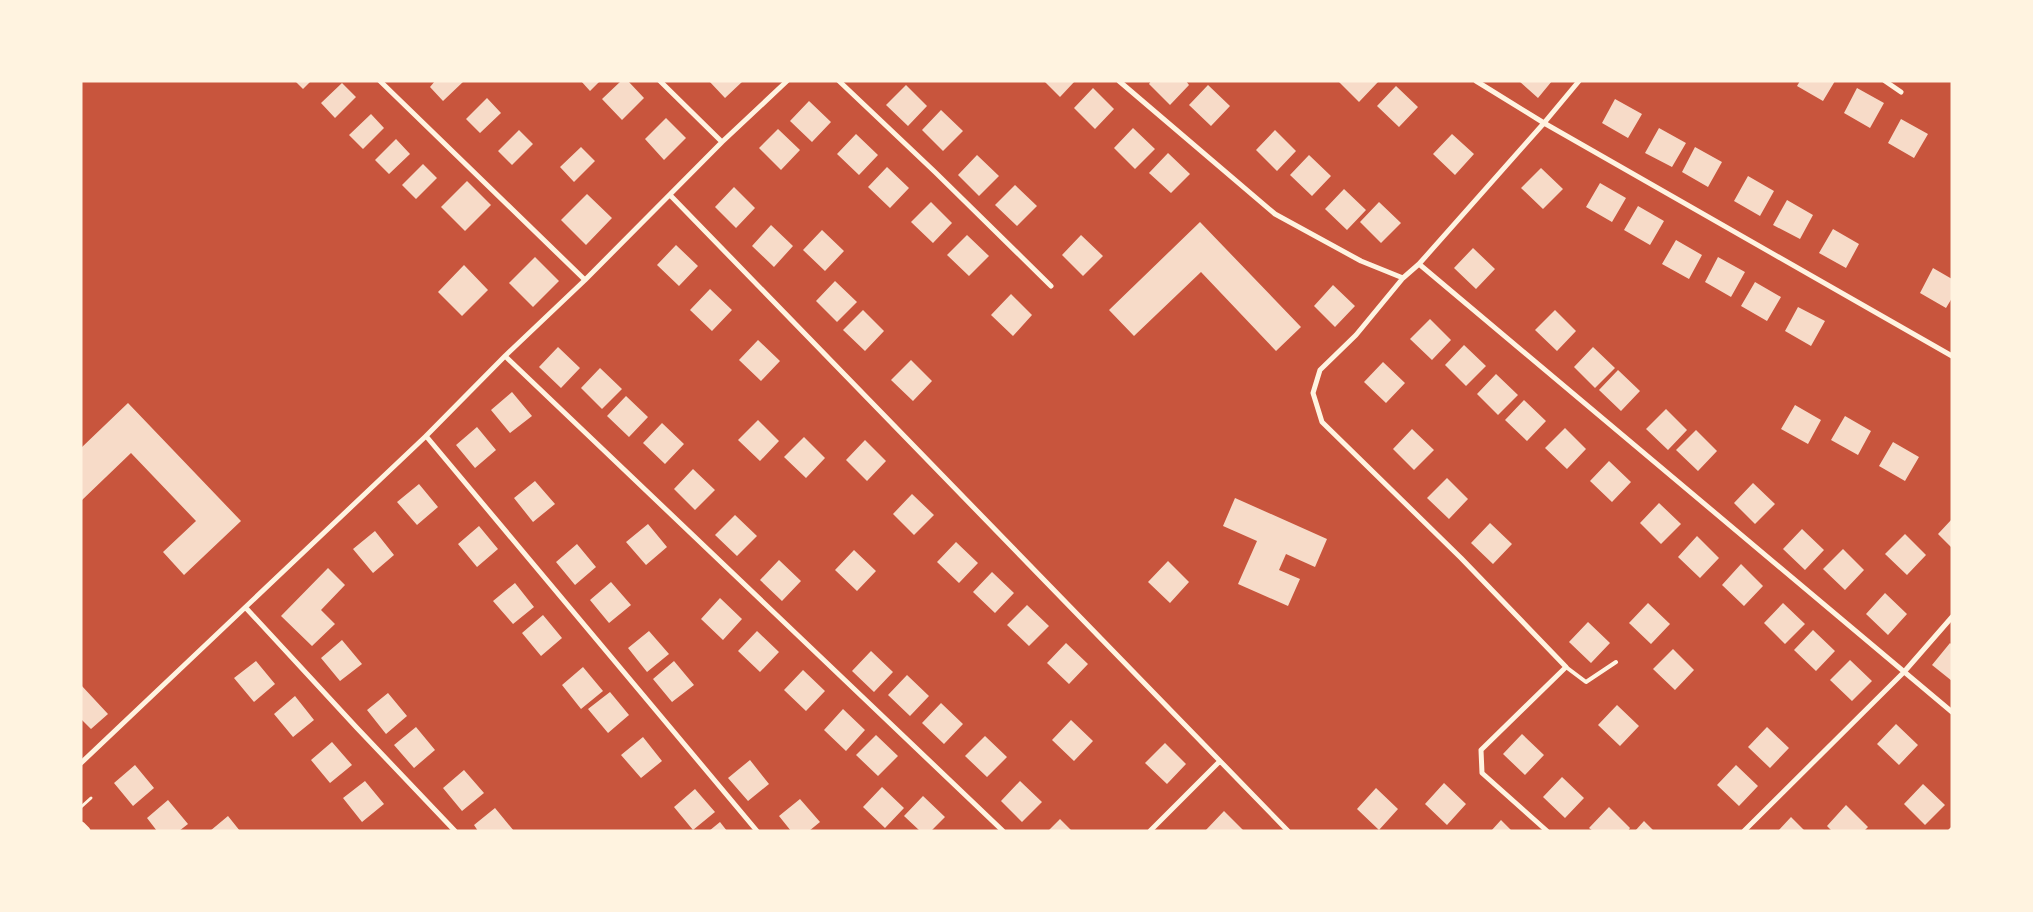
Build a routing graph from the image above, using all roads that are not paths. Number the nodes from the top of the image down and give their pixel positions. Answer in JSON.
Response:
{"nodes":[{"id":1,"x":380,"y":81,"type":"edge"},
{"id":2,"x":660,"y":81,"type":"edge"},
{"id":3,"x":787,"y":81,"type":"edge"},
{"id":4,"x":839,"y":81,"type":"edge"},
{"id":5,"x":1119,"y":81,"type":"edge"},
{"id":6,"x":1476,"y":81,"type":"edge"},
{"id":7,"x":1578,"y":81,"type":"edge"},
{"id":8,"x":1885,"y":81,"type":"edge"},
{"id":9,"x":1901,"y":92,"type":"dead end"},
{"id":10,"x":1544,"y":123,"type":"junction"},
{"id":11,"x":722,"y":142,"type":"junction"},
{"id":12,"x":670,"y":195,"type":"junction"},
{"id":13,"x":1418,"y":264,"type":"junction"},
{"id":14,"x":1403,"y":278,"type":"junction"},
{"id":15,"x":585,"y":280,"type":"junction"},
{"id":16,"x":1050,"y":286,"type":"dead end"},
{"id":17,"x":505,"y":356,"type":"junction"},
{"id":18,"x":1952,"y":356,"type":"edge"},
{"id":19,"x":426,"y":436,"type":"junction"},
{"id":20,"x":246,"y":608,"type":"junction"},
{"id":21,"x":1952,"y":617,"type":"edge"},
{"id":22,"x":1616,"y":662,"type":"dead end"},
{"id":23,"x":1566,"y":667,"type":"junction"},
{"id":24,"x":1904,"y":672,"type":"junction"},
{"id":25,"x":1952,"y":712,"type":"edge"},
{"id":26,"x":1220,"y":761,"type":"junction"},
{"id":27,"x":81,"y":764,"type":"edge"},
{"id":28,"x":81,"y":826,"type":"edge"},
{"id":29,"x":86,"y":831,"type":"edge"},
{"id":30,"x":456,"y":831,"type":"edge"},
{"id":31,"x":758,"y":831,"type":"edge"},
{"id":32,"x":1003,"y":831,"type":"edge"},
{"id":33,"x":1150,"y":831,"type":"edge"},
{"id":34,"x":1288,"y":831,"type":"edge"},
{"id":35,"x":1547,"y":831,"type":"edge"},
{"id":36,"x":1744,"y":831,"type":"edge"}],
"edges":[{"from":1,"to":15,"type":"street"},
{"from":2,"to":11,"type":"street"},
{"from":3,"to":11,"type":"street"},
{"from":4,"to":16,"type":"street"},
{"from":5,"to":14,"type":"street"},
{"from":6,"to":10,"type":"street"},
{"from":7,"to":10,"type":"street"},
{"from":8,"to":9,"type":"street"},
{"from":10,"to":13,"type":"street"},
{"from":10,"to":18,"type":"street"},
{"from":11,"to":12,"type":"street"},
{"from":12,"to":15,"type":"street"},
{"from":12,"to":26,"type":"street"},
{"from":13,"to":14,"type":"street"},
{"from":13,"to":24,"type":"street"},
{"from":14,"to":23,"type":"street"},
{"from":15,"to":17,"type":"street"},
{"from":17,"to":19,"type":"street"},
{"from":17,"to":32,"type":"street"},
{"from":19,"to":20,"type":"street"},
{"from":19,"to":31,"type":"street"},
{"from":20,"to":27,"type":"street"},
{"from":20,"to":30,"type":"street"},
{"from":21,"to":24,"type":"street"},
{"from":22,"to":23,"type":"lane"},
{"from":23,"to":35,"type":"street"},
{"from":24,"to":25,"type":"street"},
{"from":24,"to":36,"type":"street"},
{"from":26,"to":33,"type":"street"},
{"from":26,"to":34,"type":"street"},
{"from":28,"to":29,"type":"street"}]}
